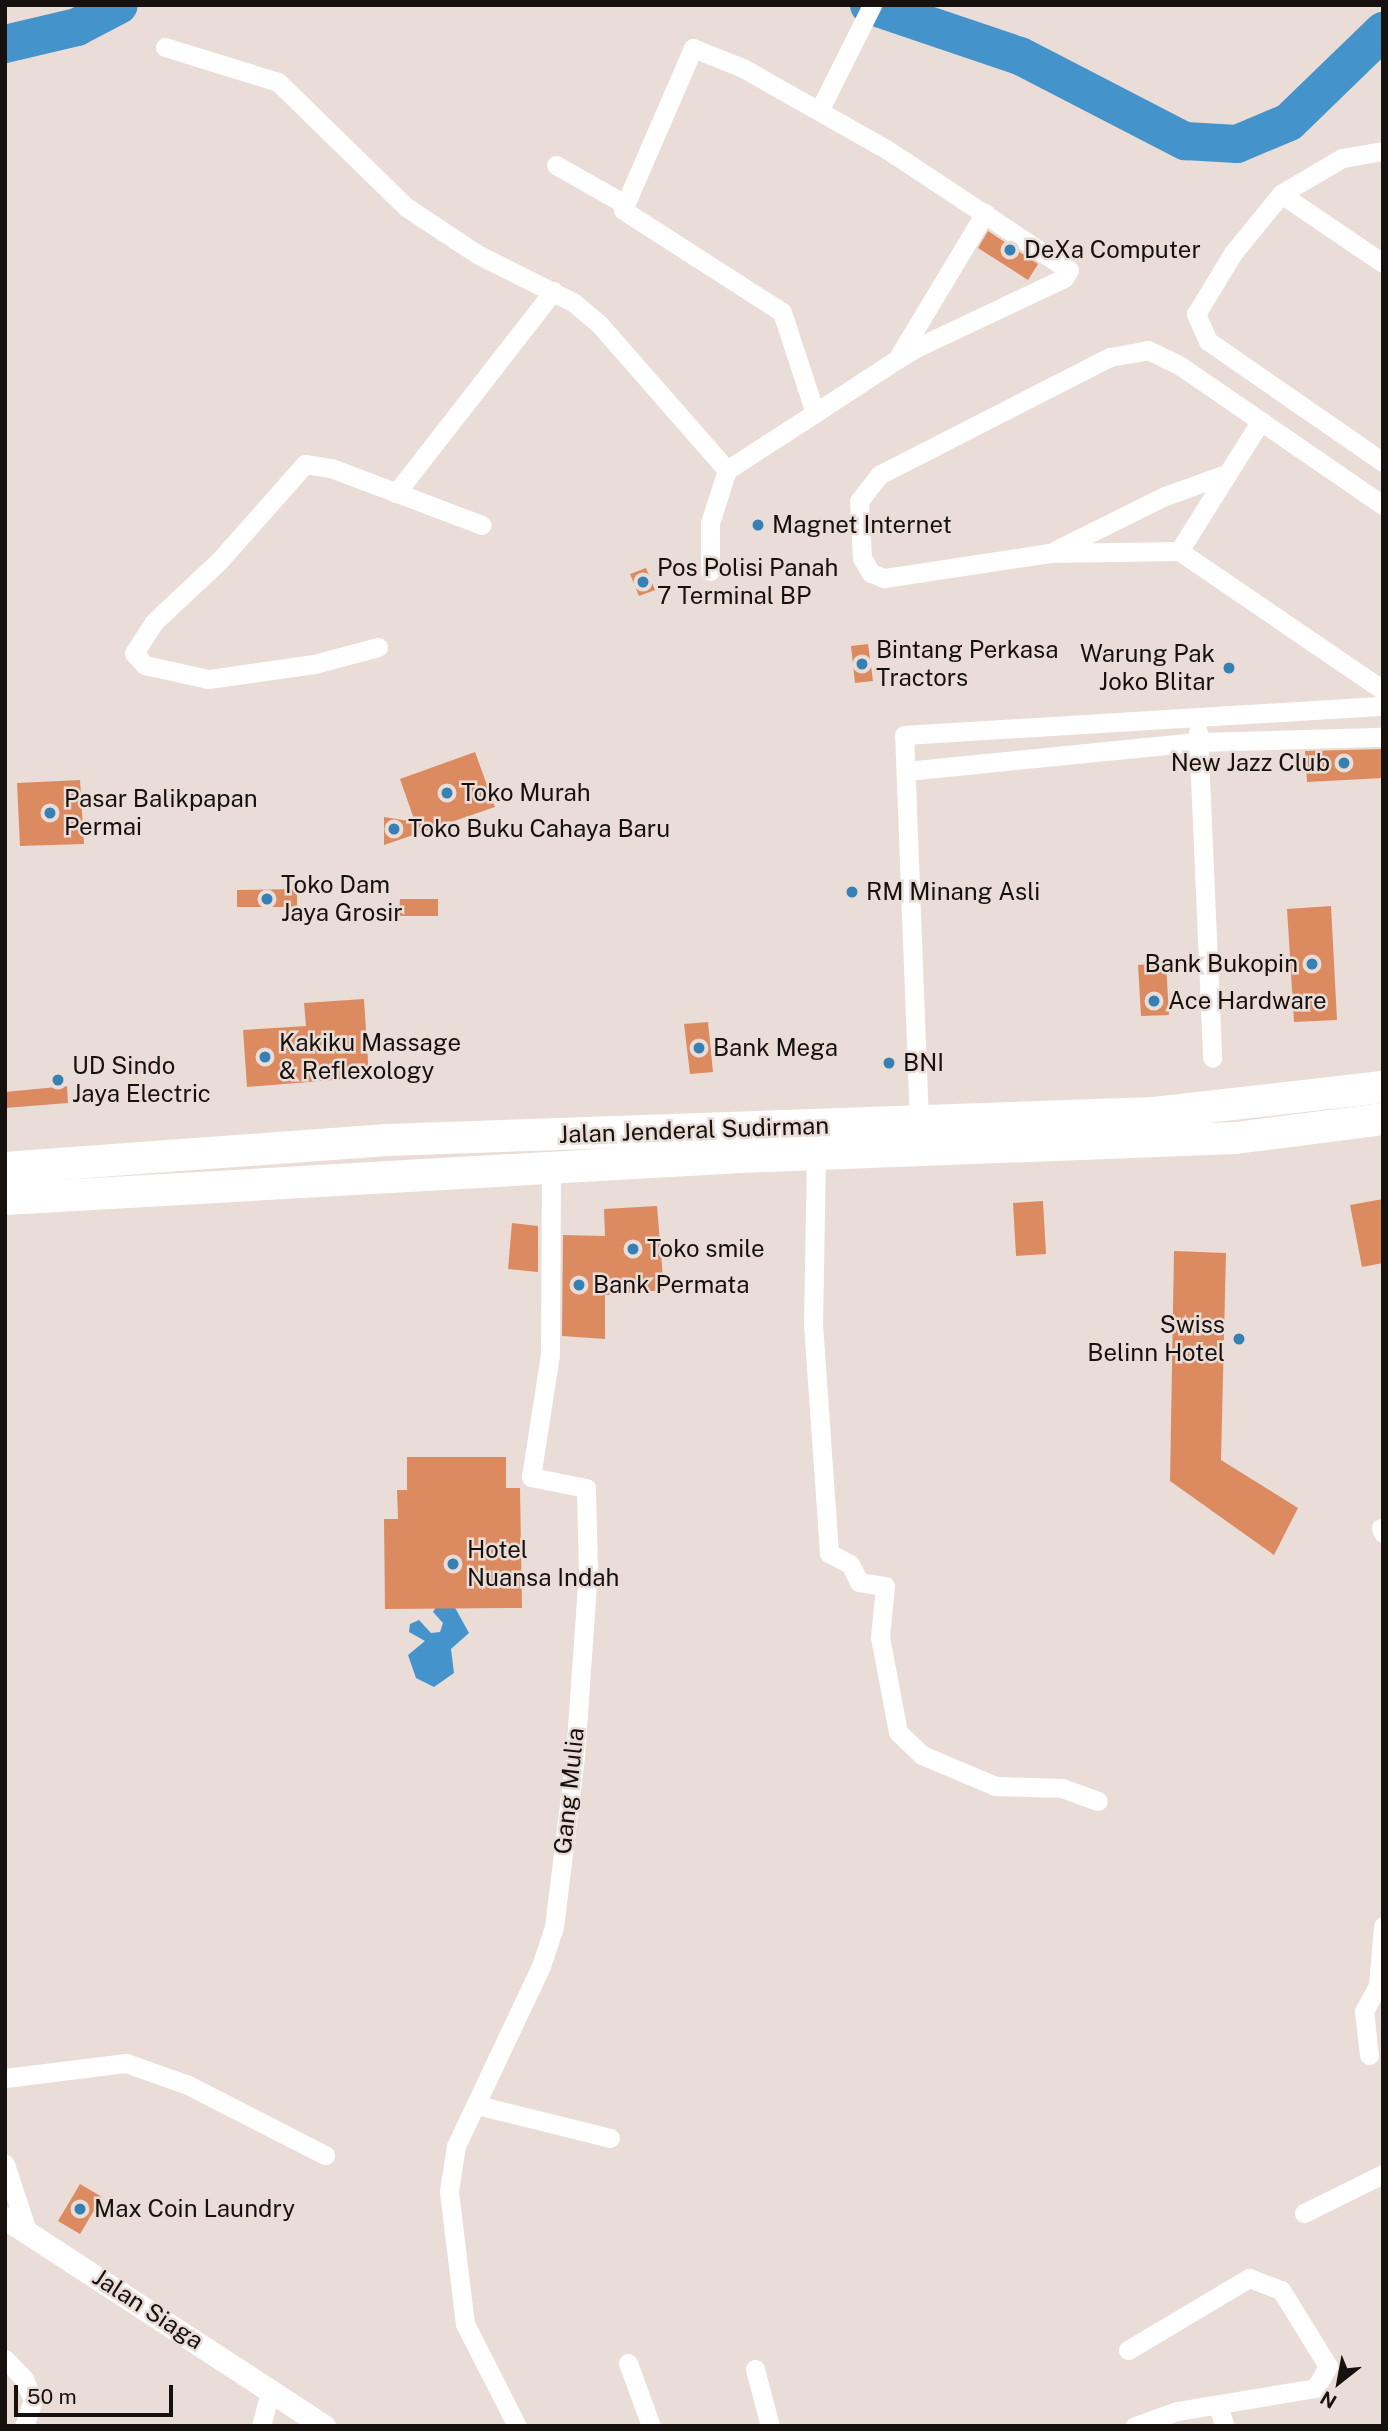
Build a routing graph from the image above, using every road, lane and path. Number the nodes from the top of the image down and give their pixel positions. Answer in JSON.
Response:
{"nodes":[{"id":1,"x":872,"y":5,"type":"edge"},
{"id":2,"x":165,"y":47,"type":"dead end"},
{"id":3,"x":819,"y":111,"type":"junction"},
{"id":4,"x":1383,"y":151,"type":"edge"},
{"id":5,"x":556,"y":165,"type":"dead end"},
{"id":6,"x":1281,"y":194,"type":"junction"},
{"id":7,"x":623,"y":203,"type":"junction"},
{"id":8,"x":985,"y":213,"type":"junction"},
{"id":9,"x":1383,"y":263,"type":"edge"},
{"id":10,"x":553,"y":291,"type":"junction"},
{"id":11,"x":896,"y":360,"type":"junction"},
{"id":12,"x":815,"y":413,"type":"junction"},
{"id":13,"x":1260,"y":422,"type":"junction"},
{"id":14,"x":1383,"y":462,"type":"edge"},
{"id":15,"x":727,"y":470,"type":"junction"},
{"id":16,"x":1226,"y":474,"type":"junction"},
{"id":17,"x":396,"y":493,"type":"junction"},
{"id":18,"x":1383,"y":505,"type":"edge"},
{"id":19,"x":482,"y":525,"type":"dead end"},
{"id":20,"x":1179,"y":551,"type":"junction"},
{"id":21,"x":1050,"y":553,"type":"junction"},
{"id":22,"x":710,"y":571,"type":"dead end"},
{"id":23,"x":378,"y":647,"type":"dead end"},
{"id":24,"x":1383,"y":690,"type":"edge"},
{"id":25,"x":1383,"y":706,"type":"edge"},
{"id":26,"x":1197,"y":716,"type":"junction"},
{"id":27,"x":1383,"y":737,"type":"edge"},
{"id":28,"x":1199,"y":742,"type":"junction"},
{"id":29,"x":906,"y":771,"type":"junction"},
{"id":30,"x":1212,"y":1058,"type":"dead end"},
{"id":31,"x":1383,"y":1087,"type":"edge"},
{"id":32,"x":1383,"y":1119,"type":"edge"},
{"id":33,"x":919,"y":1122,"type":"junction"},
{"id":34,"x":1155,"y":1127,"type":"junction"},
{"id":35,"x":816,"y":1154,"type":"junction"},
{"id":36,"x":551,"y":1167,"type":"junction"},
{"id":37,"x":5,"y":1168,"type":"edge"},
{"id":38,"x":5,"y":1199,"type":"edge"},
{"id":39,"x":1098,"y":1801,"type":"dead end"},
{"id":40,"x":1383,"y":1926,"type":"edge"},
{"id":41,"x":1369,"y":2054,"type":"dead end"},
{"id":42,"x":5,"y":2078,"type":"edge"},
{"id":43,"x":477,"y":2105,"type":"junction"},
{"id":44,"x":610,"y":2138,"type":"dead end"},
{"id":45,"x":325,"y":2155,"type":"dead end"},
{"id":46,"x":5,"y":2164,"type":"edge"},
{"id":47,"x":1383,"y":2174,"type":"edge"},
{"id":48,"x":1304,"y":2213,"type":"dead end"},
{"id":49,"x":5,"y":2218,"type":"edge"},
{"id":50,"x":27,"y":2231,"type":"junction"},
{"id":51,"x":1128,"y":2350,"type":"dead end"},
{"id":52,"x":5,"y":2359,"type":"edge"},
{"id":53,"x":628,"y":2363,"type":"dead end"},
{"id":54,"x":755,"y":2369,"type":"dead end"},
{"id":55,"x":271,"y":2389,"type":"junction"},
{"id":56,"x":1221,"y":2416,"type":"edge"},
{"id":57,"x":24,"y":2426,"type":"edge"},
{"id":58,"x":261,"y":2426,"type":"edge"},
{"id":59,"x":324,"y":2426,"type":"edge"},
{"id":60,"x":517,"y":2426,"type":"edge"},
{"id":61,"x":650,"y":2426,"type":"edge"},
{"id":62,"x":770,"y":2426,"type":"edge"},
{"id":63,"x":1135,"y":2426,"type":"edge"}],
"edges":[{"from":1,"to":3,"type":"street"},
{"from":2,"to":10,"type":"street"},
{"from":3,"to":7,"type":"street"},
{"from":3,"to":8,"type":"street"},
{"from":4,"to":6,"type":"street"},
{"from":5,"to":7,"type":"street"},
{"from":6,"to":9,"type":"street"},
{"from":6,"to":14,"type":"street"},
{"from":7,"to":12,"type":"street"},
{"from":8,"to":11,"type":"street"},
{"from":8,"to":11,"type":"street"},
{"from":10,"to":15,"type":"street"},
{"from":10,"to":17,"type":"street"},
{"from":11,"to":12,"type":"street"},
{"from":12,"to":15,"type":"street"},
{"from":13,"to":16,"type":"street"},
{"from":13,"to":18,"type":"street"},
{"from":13,"to":21,"type":"street"},
{"from":15,"to":22,"type":"street"},
{"from":16,"to":20,"type":"street"},
{"from":16,"to":21,"type":"street"},
{"from":17,"to":19,"type":"street"},
{"from":17,"to":23,"type":"street"},
{"from":20,"to":21,"type":"street"},
{"from":20,"to":24,"type":"street"},
{"from":25,"to":26,"type":"street"},
{"from":26,"to":28,"type":"street"},
{"from":26,"to":29,"type":"street"},
{"from":27,"to":28,"type":"street"},
{"from":28,"to":29,"type":"street"},
{"from":28,"to":30,"type":"street"},
{"from":29,"to":33,"type":"street"},
{"from":31,"to":34,"type":"highway","name":"Jalan Jenderal Sudirman"},
{"from":32,"to":34,"type":"highway","name":"Jalan Jenderal Sudirman"},
{"from":33,"to":34,"type":"highway","name":"Jalan Jenderal Sudirman"},
{"from":33,"to":37,"type":"highway","name":"Jalan Jenderal Sudirman"},
{"from":34,"to":35,"type":"highway","name":"Jalan Jenderal Sudirman"},
{"from":35,"to":36,"type":"highway","name":"Jalan Jenderal Sudirman"},
{"from":35,"to":39,"type":"street"},
{"from":36,"to":38,"type":"highway","name":"Jalan Jenderal Sudirman"},
{"from":36,"to":43,"type":"street","name":"Gang Mulia"},
{"from":40,"to":41,"type":"street"},
{"from":42,"to":45,"type":"street"},
{"from":43,"to":44,"type":"street"},
{"from":43,"to":60,"type":"street","name":"Gang Mulia"},
{"from":46,"to":50,"type":"street"},
{"from":47,"to":48,"type":"street"},
{"from":49,"to":50,"type":"street","name":"Jalan Siaga"},
{"from":50,"to":55,"type":"street","name":"Jalan Siaga"},
{"from":51,"to":56,"type":"street"},
{"from":52,"to":57,"type":"street"},
{"from":53,"to":61,"type":"street"},
{"from":54,"to":62,"type":"street"},
{"from":55,"to":58,"type":"street"},
{"from":55,"to":59,"type":"street","name":"Jalan Siaga"},
{"from":56,"to":63,"type":"street"}]}
